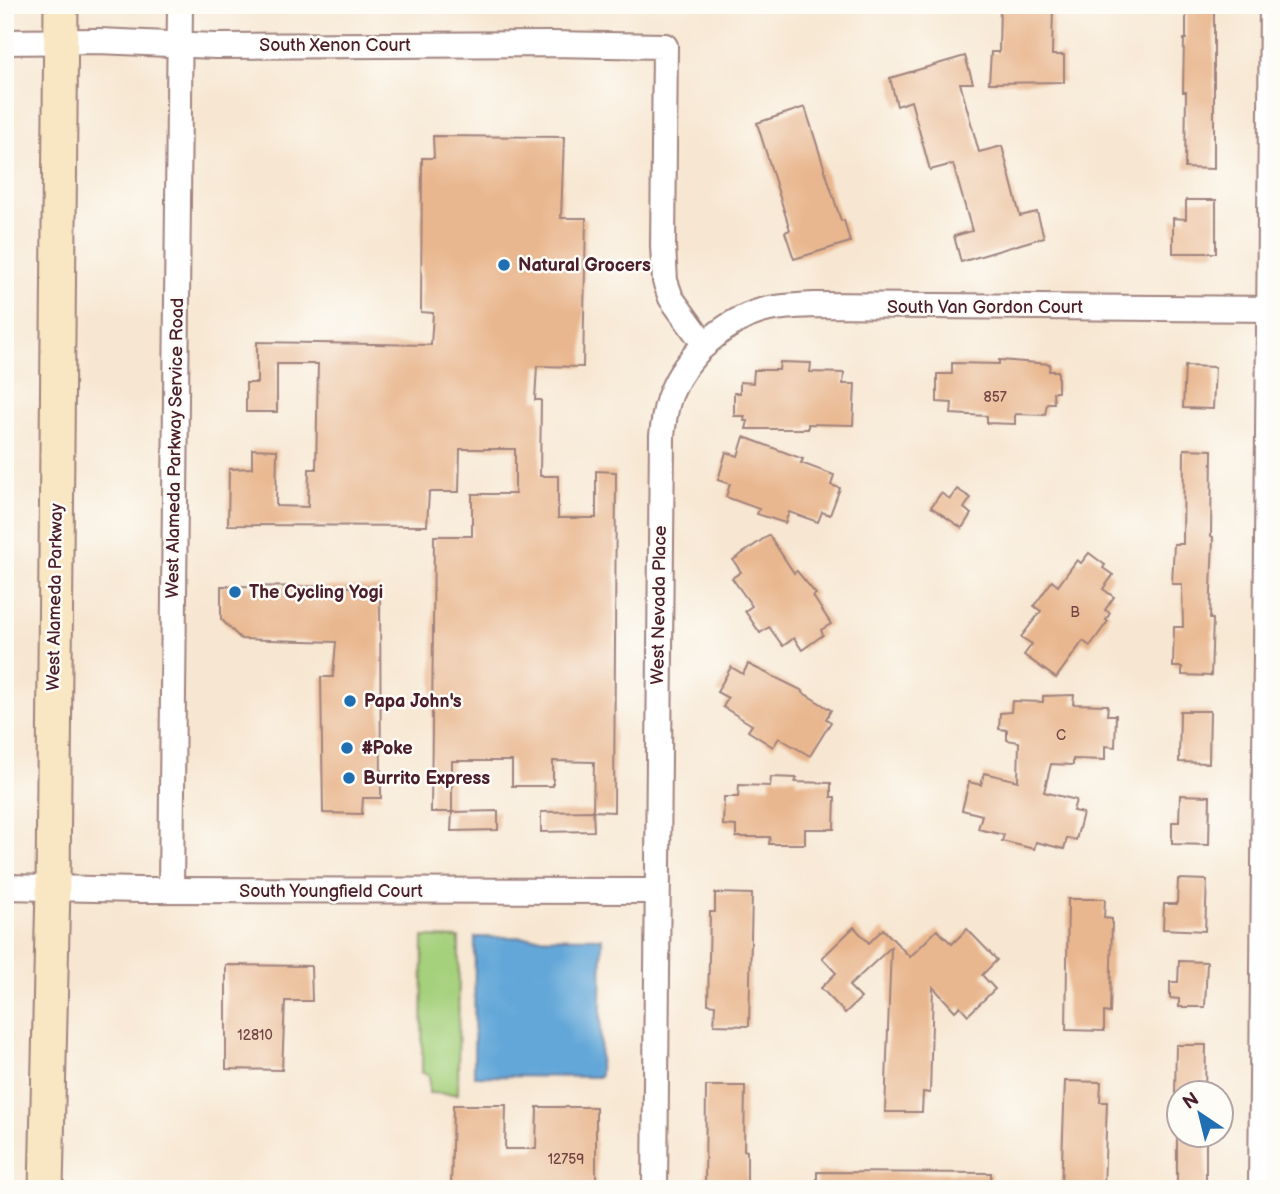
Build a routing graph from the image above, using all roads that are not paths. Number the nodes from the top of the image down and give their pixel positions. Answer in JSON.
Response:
{"nodes":[{"id":1,"x":61,"y":5,"type":"edge"},
{"id":2,"x":180,"y":5,"type":"edge"},
{"id":3,"x":1272,"y":5,"type":"edge"},
{"id":4,"x":5,"y":42,"type":"edge"},
{"id":5,"x":61,"y":42,"type":"junction"},
{"id":6,"x":179,"y":45,"type":"junction"},
{"id":7,"x":1272,"y":309,"type":"edge"},
{"id":8,"x":705,"y":345,"type":"junction"},
{"id":9,"x":5,"y":887,"type":"edge"},
{"id":10,"x":53,"y":887,"type":"junction"},
{"id":11,"x":170,"y":890,"type":"junction"},
{"id":12,"x":656,"y":891,"type":"junction"},
{"id":13,"x":46,"y":1189,"type":"edge"},
{"id":14,"x":655,"y":1189,"type":"edge"},
{"id":15,"x":1261,"y":1189,"type":"edge"}],
"edges":[{"from":1,"to":5,"type":"main road","name":"West Alameda Parkway"},
{"from":2,"to":6,"type":"street","name":"West Alameda Parkway Service Road"},
{"from":3,"to":7,"type":"street"},
{"from":4,"to":5,"type":"street","name":"South Xenon Court"},
{"from":5,"to":6,"type":"street","name":"South Xenon Court"},
{"from":5,"to":10,"type":"main road","name":"West Alameda Parkway"},
{"from":6,"to":8,"type":"street","name":"South Xenon Court"},
{"from":6,"to":11,"type":"street","name":"West Alameda Parkway Service Road"},
{"from":7,"to":8,"type":"street","name":"South Van Gordon Court"},
{"from":7,"to":15,"type":"street"},
{"from":8,"to":12,"type":"street","name":"West Nevada Place"},
{"from":9,"to":10,"type":"street","name":"South Youngfield Court"},
{"from":10,"to":11,"type":"street","name":"South Youngfield Court"},
{"from":10,"to":13,"type":"main road","name":"West Alameda Parkway"},
{"from":11,"to":12,"type":"street","name":"South Youngfield Court"},
{"from":12,"to":14,"type":"street","name":"West Nevada Place"}]}
